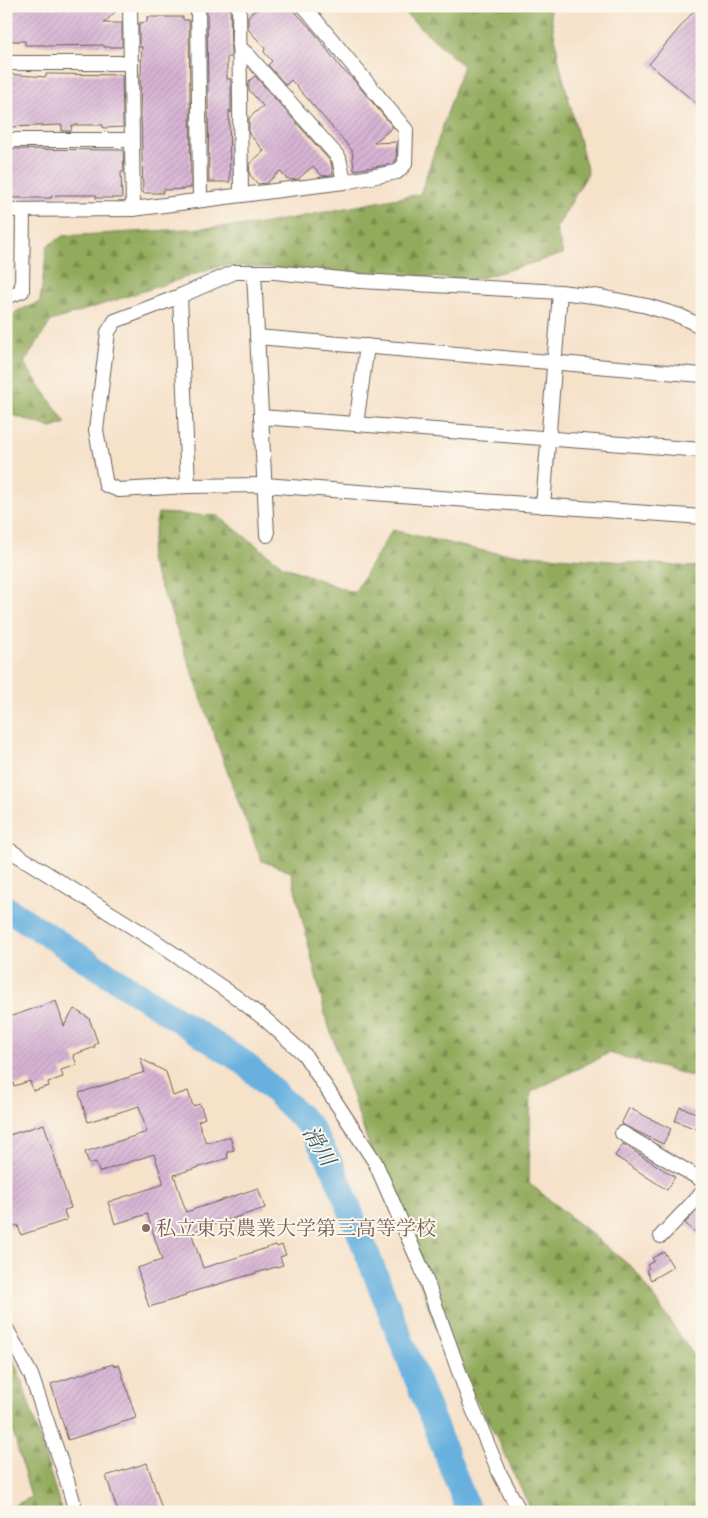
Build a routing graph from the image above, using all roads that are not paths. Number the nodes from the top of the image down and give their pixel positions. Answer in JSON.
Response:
{"nodes":[{"id":1,"x":130,"y":6,"type":"edge"},
{"id":2,"x":198,"y":6,"type":"edge"},
{"id":3,"x":239,"y":6,"type":"edge"},
{"id":4,"x":304,"y":6,"type":"edge"},
{"id":5,"x":239,"y":47,"type":"junction"},
{"id":6,"x":6,"y":63,"type":"edge"},
{"id":7,"x":131,"y":63,"type":"junction"},
{"id":8,"x":6,"y":140,"type":"edge"},
{"id":9,"x":132,"y":140,"type":"junction"},
{"id":10,"x":344,"y":182,"type":"junction"},
{"id":11,"x":241,"y":195,"type":"junction"},
{"id":12,"x":200,"y":200,"type":"junction"},
{"id":13,"x":133,"y":209,"type":"junction"},
{"id":14,"x":6,"y":210,"type":"edge"},
{"id":15,"x":23,"y":210,"type":"junction"},
{"id":16,"x":254,"y":272,"type":"junction"},
{"id":17,"x":560,"y":292,"type":"junction"},
{"id":18,"x":180,"y":296,"type":"junction"},
{"id":19,"x":6,"y":297,"type":"edge"},
{"id":20,"x":702,"y":327,"type":"edge"},
{"id":21,"x":257,"y":337,"type":"junction"},
{"id":22,"x":366,"y":346,"type":"junction"},
{"id":23,"x":555,"y":362,"type":"junction"},
{"id":24,"x":702,"y":375,"type":"edge"},
{"id":25,"x":261,"y":417,"type":"junction"},
{"id":26,"x":356,"y":424,"type":"junction"},
{"id":27,"x":549,"y":438,"type":"junction"},
{"id":28,"x":702,"y":450,"type":"edge"},
{"id":29,"x":264,"y":485,"type":"junction"},
{"id":30,"x":188,"y":486,"type":"junction"},
{"id":31,"x":544,"y":506,"type":"junction"},
{"id":32,"x":702,"y":517,"type":"edge"},
{"id":33,"x":267,"y":535,"type":"dead end"},
{"id":34,"x":6,"y":848,"type":"edge"},
{"id":35,"x":622,"y":1133,"type":"dead end"},
{"id":36,"x":702,"y":1180,"type":"edge"},
{"id":37,"x":702,"y":1194,"type":"edge"},
{"id":38,"x":661,"y":1236,"type":"dead end"},
{"id":39,"x":6,"y":1328,"type":"edge"},
{"id":40,"x":76,"y":1512,"type":"edge"},
{"id":41,"x":520,"y":1512,"type":"edge"}],
"edges":[{"from":1,"to":7,"type":"street"},
{"from":2,"to":12,"type":"street"},
{"from":3,"to":5,"type":"street"},
{"from":4,"to":10,"type":"street"},
{"from":5,"to":10,"type":"street"},
{"from":5,"to":11,"type":"street"},
{"from":6,"to":7,"type":"street"},
{"from":7,"to":9,"type":"street"},
{"from":8,"to":9,"type":"street"},
{"from":9,"to":13,"type":"street"},
{"from":10,"to":11,"type":"street"},
{"from":11,"to":12,"type":"street"},
{"from":12,"to":13,"type":"street"},
{"from":13,"to":15,"type":"street"},
{"from":14,"to":15,"type":"street"},
{"from":15,"to":19,"type":"street"},
{"from":16,"to":17,"type":"street"},
{"from":16,"to":18,"type":"street"},
{"from":16,"to":21,"type":"street"},
{"from":17,"to":20,"type":"street"},
{"from":17,"to":23,"type":"street"},
{"from":18,"to":30,"type":"street"},
{"from":18,"to":30,"type":"street"},
{"from":21,"to":22,"type":"street"},
{"from":21,"to":25,"type":"street"},
{"from":22,"to":23,"type":"street"},
{"from":22,"to":26,"type":"street"},
{"from":23,"to":24,"type":"street"},
{"from":23,"to":27,"type":"street"},
{"from":25,"to":26,"type":"street"},
{"from":25,"to":29,"type":"street"},
{"from":26,"to":27,"type":"street"},
{"from":27,"to":28,"type":"street"},
{"from":27,"to":31,"type":"street"},
{"from":29,"to":30,"type":"street"},
{"from":29,"to":31,"type":"street"},
{"from":29,"to":33,"type":"street"},
{"from":31,"to":32,"type":"street"},
{"from":34,"to":41,"type":"street"},
{"from":35,"to":36,"type":"street"},
{"from":37,"to":38,"type":"street"},
{"from":39,"to":40,"type":"street"}]}
